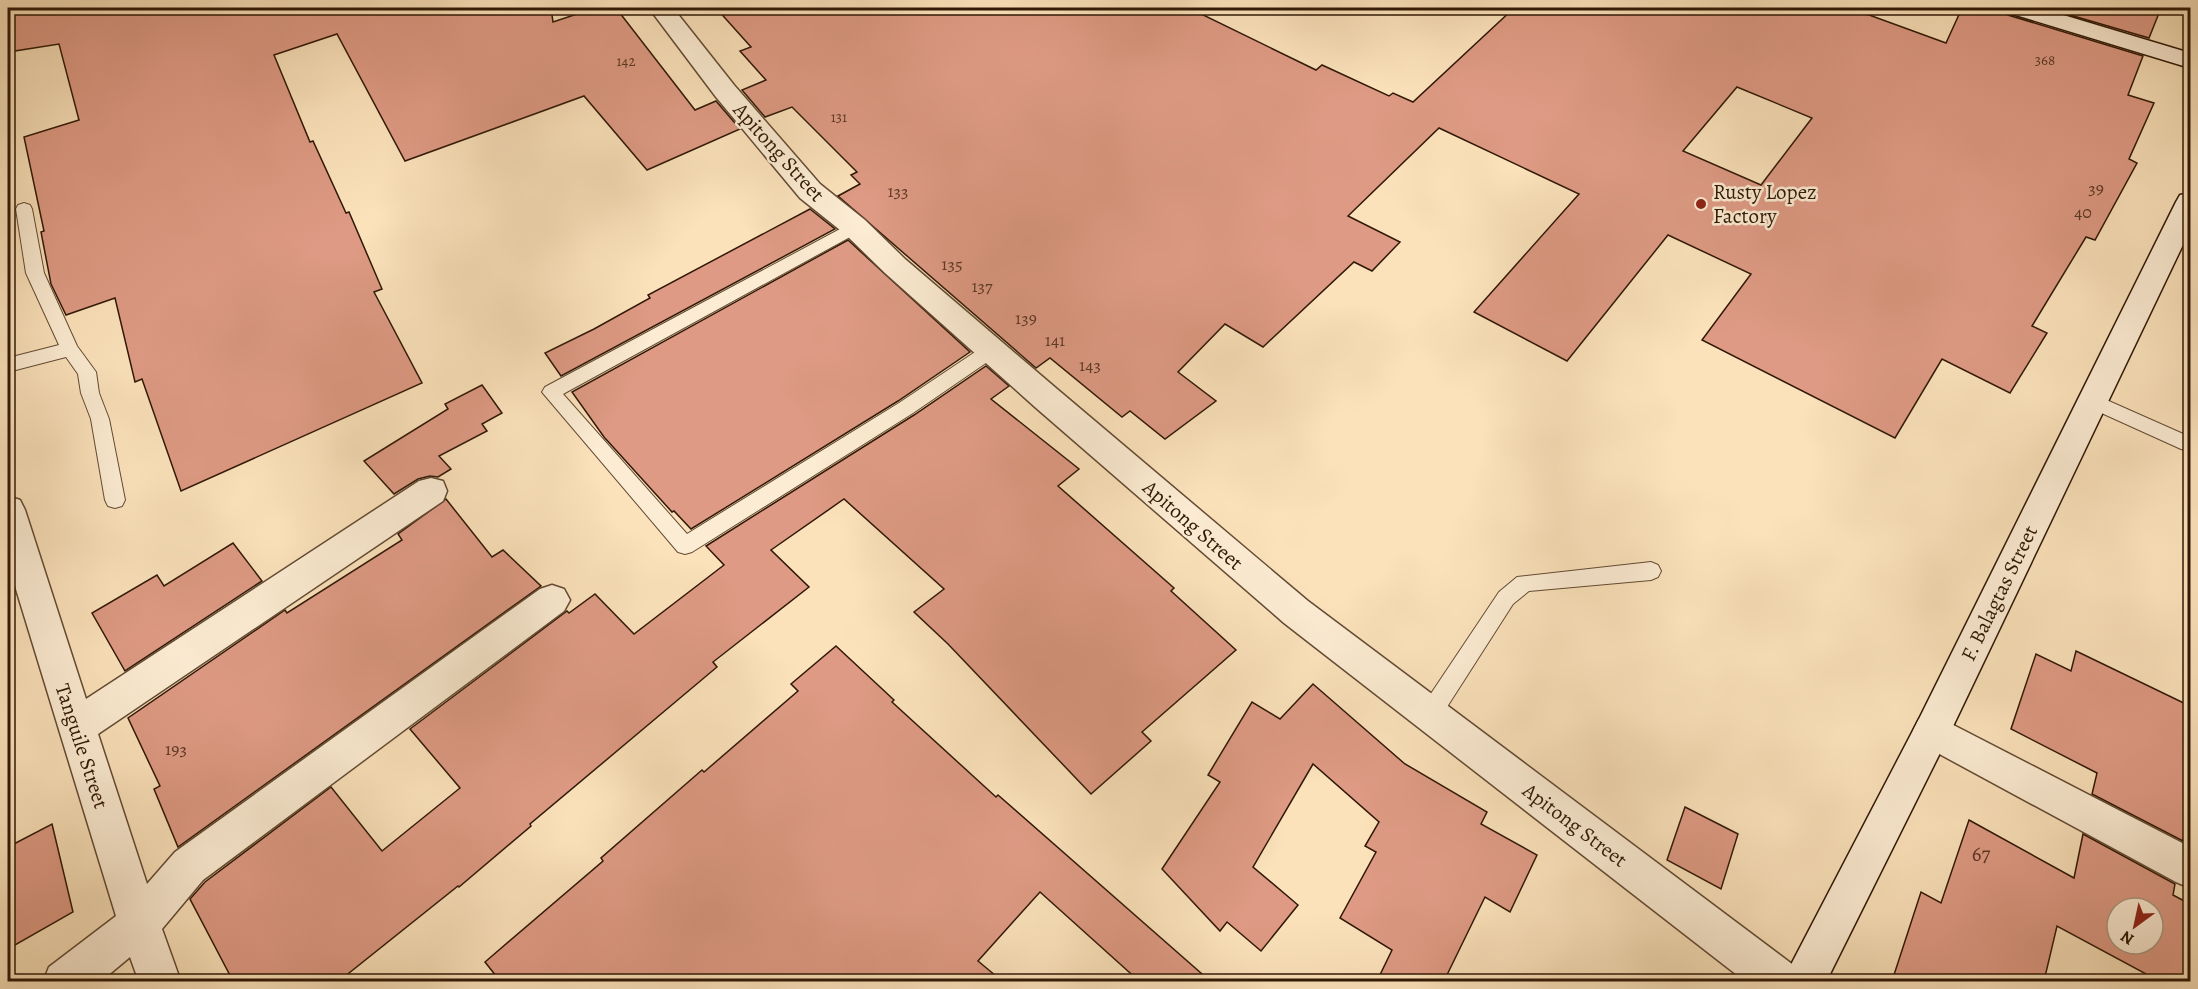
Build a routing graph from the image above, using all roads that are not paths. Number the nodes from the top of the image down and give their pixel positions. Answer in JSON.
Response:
{"nodes":[{"id":1,"x":661,"y":8,"type":"edge"},
{"id":2,"x":2017,"y":8,"type":"edge"},
{"id":3,"x":2190,"y":61,"type":"edge"},
{"id":4,"x":2190,"y":202,"type":"edge"},
{"id":5,"x":24,"y":209,"type":"dead end"},
{"id":6,"x":855,"y":227,"type":"junction"},
{"id":7,"x":70,"y":349,"type":"junction"},
{"id":8,"x":993,"y":349,"type":"junction"},
{"id":9,"x":8,"y":365,"type":"edge"},
{"id":10,"x":2093,"y":401,"type":"junction"},
{"id":11,"x":2188,"y":444,"type":"dead end"},
{"id":12,"x":431,"y":491,"type":"dead end"},
{"id":13,"x":115,"y":500,"type":"dead end"},
{"id":14,"x":8,"y":510,"type":"edge"},
{"id":15,"x":1651,"y":571,"type":"dead end"},
{"id":16,"x":552,"y":600,"type":"dead end"},
{"id":17,"x":1430,"y":714,"type":"junction"},
{"id":18,"x":76,"y":727,"type":"junction"},
{"id":19,"x":1932,"y":730,"type":"junction"},
{"id":20,"x":2190,"y":868,"type":"edge"},
{"id":21,"x":139,"y":924,"type":"junction"},
{"id":22,"x":64,"y":981,"type":"edge"},
{"id":23,"x":160,"y":981,"type":"edge"},
{"id":24,"x":1781,"y":981,"type":"edge"},
{"id":25,"x":1803,"y":981,"type":"edge"}],
"edges":[{"from":1,"to":6,"type":"street","name":"Apitong Street"},
{"from":2,"to":3,"type":"street"},
{"from":4,"to":10,"type":"street","name":"F. Balagtas Street"},
{"from":5,"to":7,"type":"lane"},
{"from":6,"to":8,"type":"street","name":"Apitong Street"},
{"from":6,"to":8,"type":"lane"},
{"from":7,"to":9,"type":"lane"},
{"from":7,"to":13,"type":"lane"},
{"from":8,"to":17,"type":"street","name":"Apitong Street"},
{"from":10,"to":11,"type":"lane"},
{"from":10,"to":19,"type":"street","name":"F. Balagtas Street"},
{"from":12,"to":18,"type":"street"},
{"from":14,"to":18,"type":"street","name":"Tanguile Street"},
{"from":15,"to":17,"type":"lane"},
{"from":16,"to":21,"type":"street"},
{"from":17,"to":24,"type":"street","name":"Apitong Street"},
{"from":18,"to":21,"type":"street","name":"Tanguile Street"},
{"from":19,"to":20,"type":"street"},
{"from":19,"to":25,"type":"street","name":"F. Balagtas Street"},
{"from":21,"to":22,"type":"street"},
{"from":21,"to":23,"type":"street","name":"Tanguile Street"}]}
